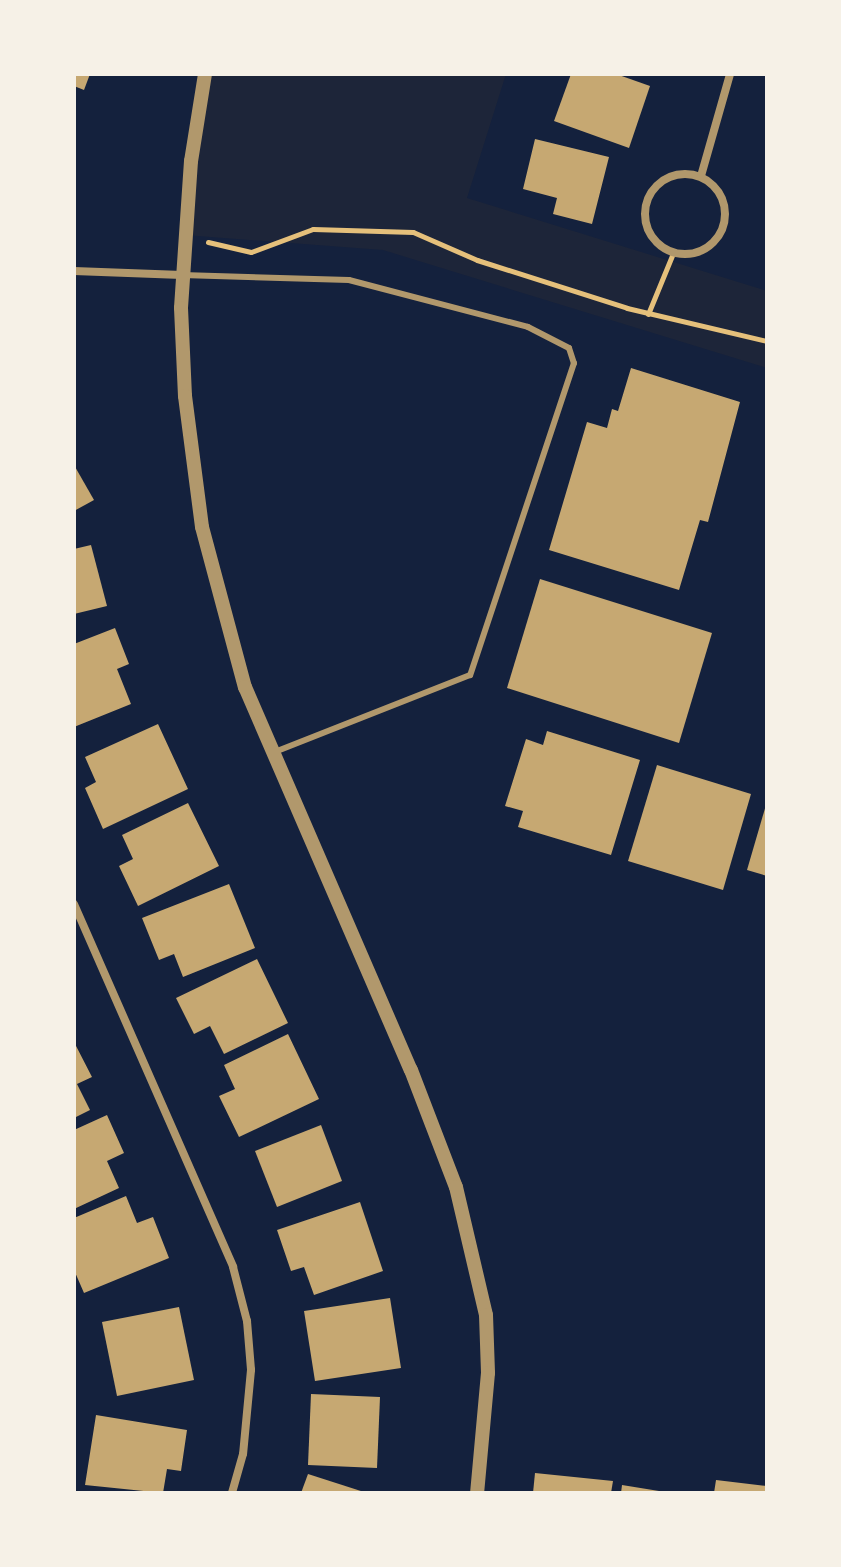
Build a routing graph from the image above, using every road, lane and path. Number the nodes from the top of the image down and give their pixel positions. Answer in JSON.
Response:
{"nodes":[{"id":1,"x":205,"y":74,"type":"edge"},
{"id":2,"x":730,"y":74,"type":"edge"},
{"id":3,"x":701,"y":176,"type":"junction"},
{"id":4,"x":208,"y":242,"type":"dead end"},
{"id":5,"x":673,"y":253,"type":"junction"},
{"id":6,"x":74,"y":271,"type":"edge"},
{"id":7,"x":182,"y":275,"type":"junction"},
{"id":8,"x":648,"y":314,"type":"junction"},
{"id":9,"x":767,"y":341,"type":"edge"},
{"id":10,"x":272,"y":753,"type":"junction"},
{"id":11,"x":74,"y":904,"type":"edge"},
{"id":12,"x":232,"y":1493,"type":"edge"},
{"id":13,"x":477,"y":1493,"type":"edge"}],
"edges":[{"from":1,"to":7,"type":"street"},
{"from":2,"to":3,"type":"street"},
{"from":3,"to":5,"type":"street"},
{"from":3,"to":5,"type":"street"},
{"from":4,"to":8,"type":"path"},
{"from":5,"to":8,"type":"path"},
{"from":6,"to":7,"type":"street"},
{"from":7,"to":10,"type":"street"},
{"from":7,"to":10,"type":"lane"},
{"from":8,"to":9,"type":"path"},
{"from":10,"to":13,"type":"street"},
{"from":11,"to":12,"type":"street"}]}
